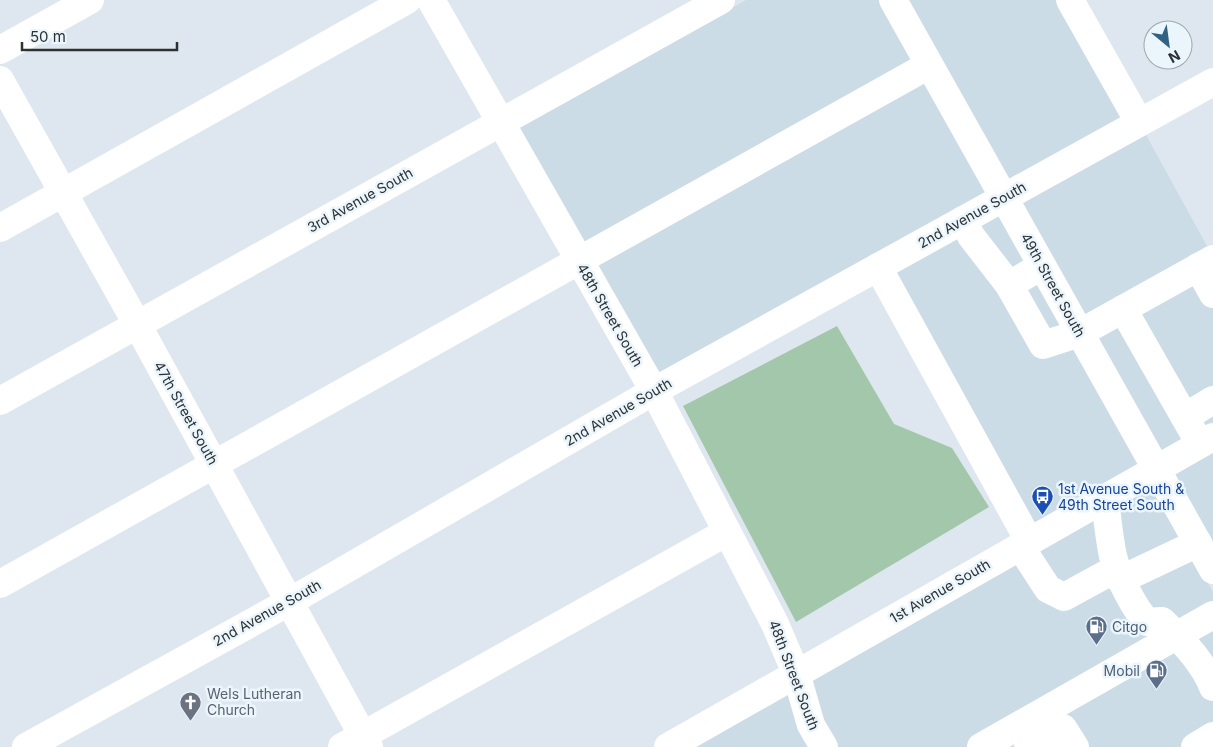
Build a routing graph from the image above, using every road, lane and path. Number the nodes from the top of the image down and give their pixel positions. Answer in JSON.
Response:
{"nodes":[{"id":1,"x":90,"y":0,"type":"edge"},
{"id":2,"x":407,"y":0,"type":"edge"},
{"id":3,"x":431,"y":0,"type":"edge"},
{"id":4,"x":721,"y":0,"type":"edge"},
{"id":5,"x":893,"y":0,"type":"edge"},
{"id":6,"x":1070,"y":0,"type":"edge"},
{"id":7,"x":0,"y":50,"type":"edge"},
{"id":8,"x":930,"y":65,"type":"junction"},
{"id":9,"x":0,"y":80,"type":"edge"},
{"id":10,"x":1213,"y":82,"type":"edge"},
{"id":11,"x":500,"y":122,"type":"junction"},
{"id":12,"x":1139,"y":122,"type":"junction"},
{"id":13,"x":63,"y":192,"type":"junction"},
{"id":14,"x":1004,"y":197,"type":"junction"},
{"id":15,"x":963,"y":220,"type":"junction"},
{"id":16,"x":0,"y":228,"type":"edge"},
{"id":17,"x":579,"y":260,"type":"junction"},
{"id":18,"x":1206,"y":263,"type":"edge"},
{"id":19,"x":1042,"y":266,"type":"junction"},
{"id":20,"x":878,"y":267,"type":"junction"},
{"id":21,"x":1009,"y":284,"type":"junction"},
{"id":22,"x":1213,"y":294,"type":"edge"},
{"id":23,"x":1123,"y":309,"type":"junction"},
{"id":24,"x":137,"y":324,"type":"junction"},
{"id":25,"x":1080,"y":333,"type":"junction"},
{"id":26,"x":654,"y":391,"type":"junction"},
{"id":27,"x":1213,"y":400,"type":"edge"},
{"id":28,"x":0,"y":401,"type":"edge"},
{"id":29,"x":1185,"y":417,"type":"junction"},
{"id":30,"x":1207,"y":441,"type":"edge"},
{"id":31,"x":214,"y":464,"type":"junction"},
{"id":32,"x":1156,"y":469,"type":"junction"},
{"id":33,"x":1105,"y":498,"type":"junction"},
{"id":34,"x":727,"y":532,"type":"junction"},
{"id":35,"x":1198,"y":543,"type":"junction"},
{"id":36,"x":1024,"y":544,"type":"junction"},
{"id":37,"x":1213,"y":570,"type":"edge"},
{"id":38,"x":1122,"y":579,"type":"junction"},
{"id":39,"x":0,"y":584,"type":"edge"},
{"id":40,"x":289,"y":602,"type":"junction"},
{"id":41,"x":1213,"y":615,"type":"edge"},
{"id":42,"x":1177,"y":635,"type":"junction"},
{"id":43,"x":796,"y":673,"type":"junction"},
{"id":44,"x":1213,"y":687,"type":"edge"},
{"id":45,"x":1213,"y":736,"type":"edge"},
{"id":46,"x":358,"y":743,"type":"edge"},
{"id":47,"x":26,"y":747,"type":"edge"},
{"id":48,"x":668,"y":747,"type":"edge"},
{"id":49,"x":824,"y":747,"type":"edge"},
{"id":50,"x":981,"y":747,"type":"edge"},
{"id":51,"x":1028,"y":747,"type":"edge"},
{"id":52,"x":1075,"y":747,"type":"edge"},
{"id":53,"x":1195,"y":747,"type":"edge"}],
"edges":[{"from":1,"to":7,"type":"street"},
{"from":2,"to":13,"type":"street"},
{"from":3,"to":11,"type":"street","name":"48th Street South"},
{"from":4,"to":11,"type":"street","name":"3rd Avenue South"},
{"from":5,"to":8,"type":"street","name":"49th Street South"},
{"from":6,"to":12,"type":"street"},
{"from":8,"to":14,"type":"street","name":"49th Street South"},
{"from":8,"to":17,"type":"street"},
{"from":9,"to":13,"type":"street","name":"47th Street South"},
{"from":10,"to":12,"type":"street","name":"2nd Avenue South"},
{"from":11,"to":17,"type":"street","name":"48th Street South"},
{"from":11,"to":24,"type":"street","name":"3rd Avenue South"},
{"from":12,"to":14,"type":"street","name":"2nd Avenue South"},
{"from":13,"to":16,"type":"street"},
{"from":13,"to":24,"type":"street","name":"47th Street South"},
{"from":14,"to":15,"type":"street","name":"2nd Avenue South"},
{"from":14,"to":19,"type":"street","name":"49th Street South"},
{"from":15,"to":20,"type":"street","name":"2nd Avenue South"},
{"from":15,"to":21,"type":"street"},
{"from":17,"to":26,"type":"street","name":"48th Street South"},
{"from":17,"to":31,"type":"street"},
{"from":18,"to":22,"type":"street"},
{"from":18,"to":23,"type":"street"},
{"from":19,"to":21,"type":"street"},
{"from":19,"to":25,"type":"street","name":"49th Street South"},
{"from":20,"to":26,"type":"street","name":"2nd Avenue South"},
{"from":20,"to":36,"type":"street"},
{"from":21,"to":25,"type":"street"},
{"from":23,"to":25,"type":"street"},
{"from":23,"to":29,"type":"street"},
{"from":24,"to":28,"type":"street","name":"3rd Avenue South"},
{"from":24,"to":31,"type":"street","name":"47th Street South"},
{"from":25,"to":32,"type":"street","name":"49th Street South"},
{"from":26,"to":34,"type":"street","name":"48th Street South"},
{"from":26,"to":40,"type":"street","name":"2nd Avenue South"},
{"from":27,"to":29,"type":"street"},
{"from":29,"to":30,"type":"street"},
{"from":30,"to":32,"type":"street","name":"1st Avenue South"},
{"from":31,"to":39,"type":"street"},
{"from":31,"to":40,"type":"street","name":"47th Street South"},
{"from":32,"to":33,"type":"street","name":"1st Avenue South"},
{"from":32,"to":35,"type":"street","name":"49th Street South"},
{"from":33,"to":36,"type":"street","name":"1st Avenue South"},
{"from":33,"to":38,"type":"street"},
{"from":34,"to":43,"type":"street","name":"48th Street South"},
{"from":34,"to":46,"type":"street"},
{"from":35,"to":37,"type":"street","name":"49th Street South"},
{"from":35,"to":38,"type":"street"},
{"from":36,"to":38,"type":"street"},
{"from":36,"to":43,"type":"street","name":"1st Avenue South"},
{"from":38,"to":42,"type":"street"},
{"from":40,"to":46,"type":"street","name":"47th Street South"},
{"from":40,"to":47,"type":"street","name":"2nd Avenue South"},
{"from":41,"to":42,"type":"street"},
{"from":42,"to":44,"type":"street"},
{"from":42,"to":50,"type":"street"},
{"from":43,"to":48,"type":"street","name":"1st Avenue South"},
{"from":43,"to":49,"type":"street","name":"48th Street South"},
{"from":45,"to":53,"type":"street"},
{"from":51,"to":52,"type":"street"}]}
